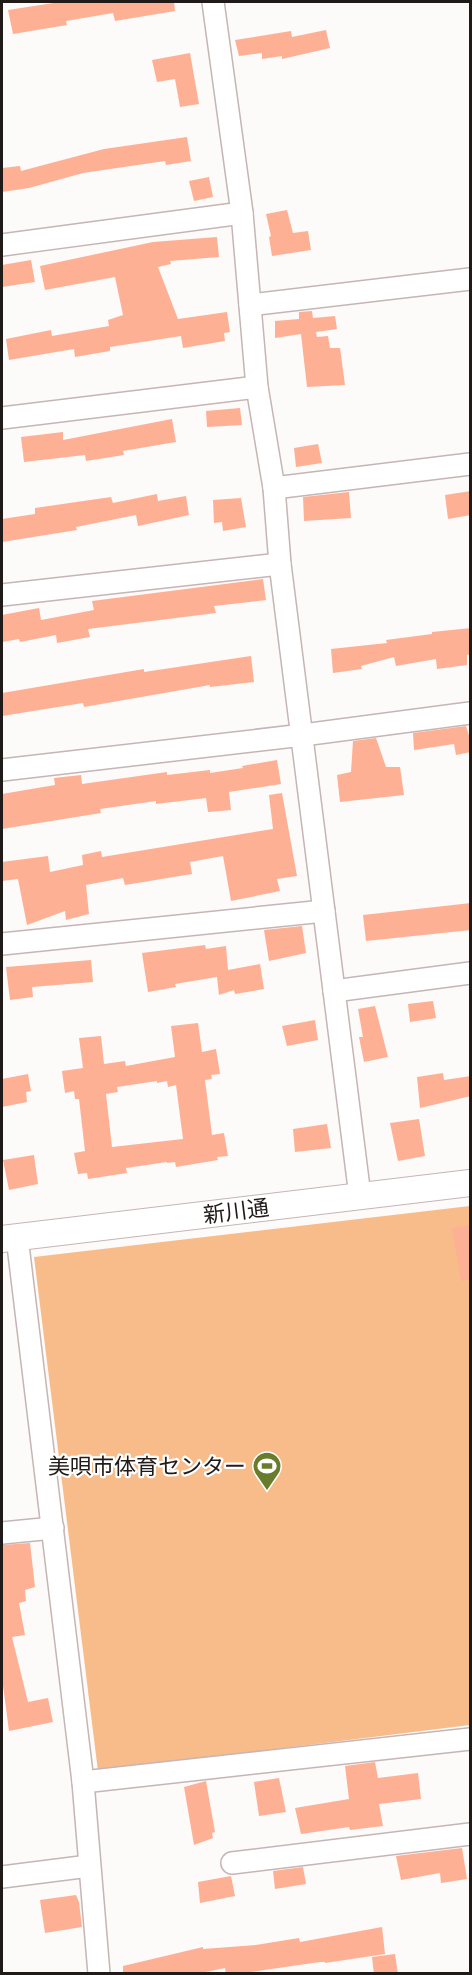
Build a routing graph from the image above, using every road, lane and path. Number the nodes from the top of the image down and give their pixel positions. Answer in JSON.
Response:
{"nodes":[{"id":1,"x":213,"y":2,"type":"edge"},
{"id":2,"x":242,"y":213,"type":"junction"},
{"id":3,"x":2,"y":245,"type":"edge"},
{"id":4,"x":471,"y":279,"type":"edge"},
{"id":5,"x":250,"y":305,"type":"junction"},
{"id":6,"x":257,"y":387,"type":"junction"},
{"id":7,"x":2,"y":418,"type":"edge"},
{"id":8,"x":471,"y":464,"type":"edge"},
{"id":9,"x":274,"y":488,"type":"junction"},
{"id":10,"x":280,"y":564,"type":"junction"},
{"id":11,"x":2,"y":595,"type":"edge"},
{"id":12,"x":471,"y":712,"type":"edge"},
{"id":13,"x":303,"y":735,"type":"junction"},
{"id":14,"x":2,"y":770,"type":"edge"},
{"id":15,"x":324,"y":911,"type":"junction"},
{"id":16,"x":2,"y":944,"type":"edge"},
{"id":17,"x":471,"y":973,"type":"edge"},
{"id":18,"x":334,"y":991,"type":"junction"},
{"id":19,"x":471,"y":1183,"type":"edge"},
{"id":20,"x":360,"y":1196,"type":"junction"},
{"id":21,"x":9,"y":1238,"type":"edge"},
{"id":22,"x":53,"y":1528,"type":"junction"},
{"id":23,"x":2,"y":1533,"type":"edge"},
{"id":24,"x":471,"y":1738,"type":"edge"},
{"id":25,"x":83,"y":1782,"type":"junction"},
{"id":26,"x":471,"y":1834,"type":"edge"},
{"id":27,"x":232,"y":1863,"type":"dead end"},
{"id":28,"x":89,"y":1866,"type":"junction"},
{"id":29,"x":2,"y":1877,"type":"edge"},
{"id":30,"x":99,"y":1974,"type":"edge"}],
"edges":[{"from":1,"to":2,"type":"street"},
{"from":2,"to":3,"type":"street"},
{"from":2,"to":5,"type":"street"},
{"from":4,"to":5,"type":"street"},
{"from":5,"to":6,"type":"street"},
{"from":6,"to":7,"type":"street"},
{"from":6,"to":9,"type":"street"},
{"from":8,"to":9,"type":"street"},
{"from":9,"to":10,"type":"street"},
{"from":10,"to":11,"type":"street"},
{"from":10,"to":13,"type":"street"},
{"from":12,"to":13,"type":"street"},
{"from":13,"to":14,"type":"street"},
{"from":13,"to":15,"type":"street"},
{"from":15,"to":16,"type":"street"},
{"from":15,"to":18,"type":"street"},
{"from":17,"to":18,"type":"street"},
{"from":18,"to":20,"type":"street"},
{"from":19,"to":20,"type":"street","name":"新川通"},
{"from":20,"to":21,"type":"street","name":"新川通"},
{"from":21,"to":22,"type":"street"},
{"from":22,"to":23,"type":"street"},
{"from":22,"to":25,"type":"street"},
{"from":24,"to":25,"type":"street"},
{"from":25,"to":28,"type":"street"},
{"from":26,"to":27,"type":"street"},
{"from":28,"to":29,"type":"street"},
{"from":28,"to":30,"type":"street"}]}
